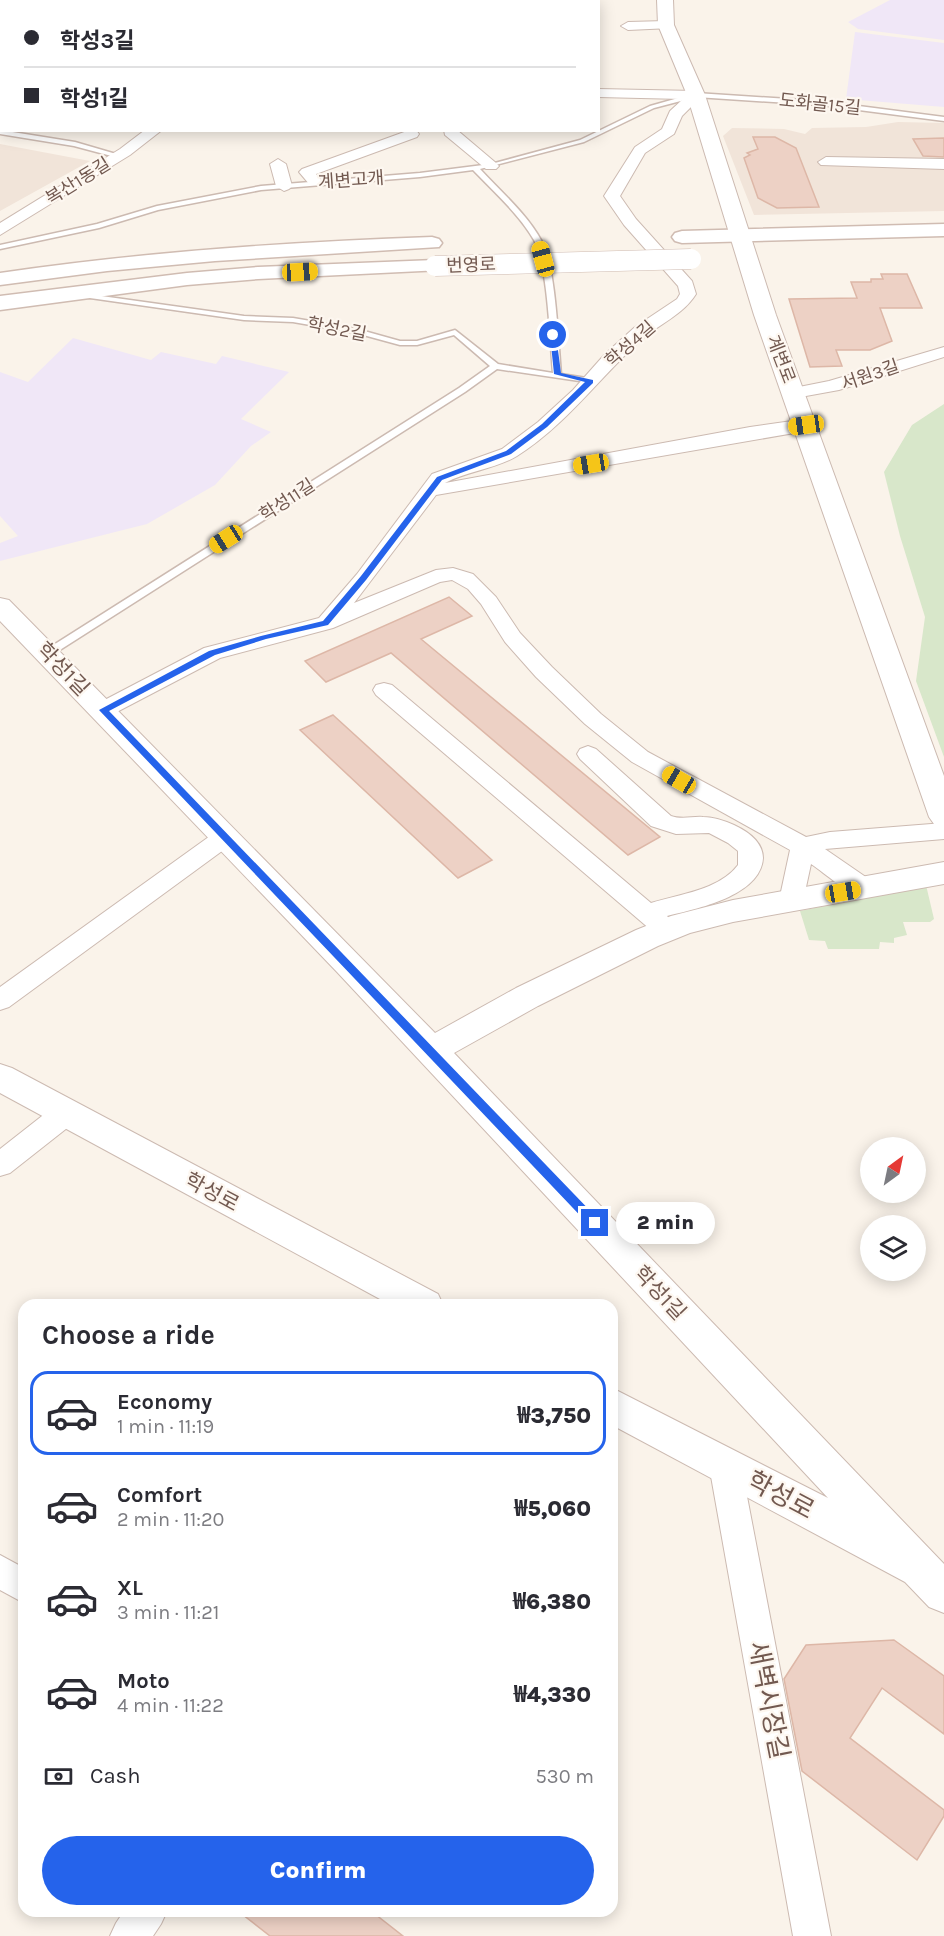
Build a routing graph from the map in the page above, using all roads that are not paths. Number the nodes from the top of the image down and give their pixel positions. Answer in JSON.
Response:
{"nodes":[{"id":1,"x":665,"y":0,"type":"edge"},
{"id":2,"x":666,"y":25,"type":"junction"},
{"id":3,"x":628,"y":26,"type":"dead end"},
{"id":4,"x":600,"y":93,"type":"edge"},
{"id":5,"x":696,"y":95,"type":"junction"},
{"id":6,"x":944,"y":119,"type":"edge"},
{"id":7,"x":0,"y":132,"type":"edge"},
{"id":8,"x":152,"y":132,"type":"edge"},
{"id":9,"x":450,"y":132,"type":"edge"},
{"id":10,"x":576,"y":132,"type":"edge"},
{"id":11,"x":600,"y":132,"type":"edge"},
{"id":12,"x":600,"y":132,"type":"edge"},
{"id":13,"x":412,"y":134,"type":"dead end"},
{"id":14,"x":577,"y":142,"type":"junction"},
{"id":15,"x":119,"y":156,"type":"junction"},
{"id":16,"x":826,"y":162,"type":"dead end"},
{"id":17,"x":278,"y":164,"type":"dead end"},
{"id":18,"x":944,"y":164,"type":"edge"},
{"id":19,"x":491,"y":166,"type":"junction"},
{"id":20,"x":475,"y":168,"type":"junction"},
{"id":21,"x":315,"y":182,"type":"junction"},
{"id":22,"x":284,"y":186,"type":"junction"},
{"id":23,"x":0,"y":230,"type":"edge"},
{"id":24,"x":944,"y":230,"type":"edge"},
{"id":25,"x":740,"y":235,"type":"junction"},
{"id":26,"x":623,"y":238,"type":"dead end"},
{"id":27,"x":564,"y":240,"type":"dead end"},
{"id":28,"x":517,"y":241,"type":"dead end"},
{"id":29,"x":458,"y":243,"type":"dead end"},
{"id":30,"x":0,"y":247,"type":"edge"},
{"id":31,"x":757,"y":257,"type":"junction"},
{"id":32,"x":0,"y":279,"type":"edge"},
{"id":33,"x":70,"y":293,"type":"junction"},
{"id":34,"x":0,"y":303,"type":"edge"},
{"id":35,"x":944,"y":352,"type":"edge"},
{"id":36,"x":495,"y":366,"type":"junction"},
{"id":37,"x":557,"y":374,"type":"junction"},
{"id":38,"x":590,"y":381,"type":"junction"},
{"id":39,"x":795,"y":393,"type":"junction"},
{"id":40,"x":806,"y":425,"type":"junction"},
{"id":41,"x":427,"y":492,"type":"junction"},
{"id":42,"x":0,"y":606,"type":"edge"},
{"id":43,"x":326,"y":623,"type":"junction"},
{"id":44,"x":48,"y":653,"type":"junction"},
{"id":45,"x":384,"y":690,"type":"dead end"},
{"id":46,"x":103,"y":710,"type":"junction"},
{"id":47,"x":588,"y":754,"type":"dead end"},
{"id":48,"x":944,"y":817,"type":"edge"},
{"id":49,"x":944,"y":831,"type":"edge"},
{"id":50,"x":225,"y":837,"type":"junction"},
{"id":51,"x":803,"y":846,"type":"junction"},
{"id":52,"x":944,"y":873,"type":"edge"},
{"id":53,"x":864,"y":888,"type":"junction"},
{"id":54,"x":790,"y":901,"type":"junction"},
{"id":55,"x":656,"y":921,"type":"junction"},
{"id":56,"x":0,"y":1000,"type":"edge"},
{"id":57,"x":430,"y":1051,"type":"junction"},
{"id":58,"x":0,"y":1077,"type":"edge"},
{"id":59,"x":66,"y":1113,"type":"junction"},
{"id":60,"x":0,"y":1165,"type":"edge"},
{"id":61,"x":414,"y":1299,"type":"edge"},
{"id":62,"x":618,"y":1408,"type":"edge"},
{"id":63,"x":725,"y":1465,"type":"junction"},
{"id":64,"x":0,"y":1571,"type":"edge"},
{"id":65,"x":932,"y":1580,"type":"edge"},
{"id":66,"x":18,"y":1583,"type":"edge"},
{"id":67,"x":143,"y":1917,"type":"edge"},
{"id":68,"x":129,"y":1936,"type":"edge"},
{"id":69,"x":812,"y":1936,"type":"edge"}],
"edges":[{"from":1,"to":2,"type":"street","name":"계변로"},
{"from":2,"to":3,"type":"street"},
{"from":2,"to":5,"type":"street","name":"계변로"},
{"from":4,"to":5,"type":"street"},
{"from":5,"to":6,"type":"lane","name":"도화골15길"},
{"from":5,"to":11,"type":"lane","name":"계변고개"},
{"from":5,"to":25,"type":"street","name":"계변로"},
{"from":5,"to":38,"type":"street","name":"학성4길"},
{"from":7,"to":15,"type":"lane"},
{"from":8,"to":15,"type":"street","name":"복산1동길"},
{"from":9,"to":19,"type":"street"},
{"from":10,"to":14,"type":"lane"},
{"from":12,"to":14,"type":"lane","name":"계변고개"},
{"from":13,"to":21,"type":"street"},
{"from":14,"to":19,"type":"lane","name":"계변고개"},
{"from":15,"to":23,"type":"street","name":"복산1동길"},
{"from":16,"to":18,"type":"street"},
{"from":17,"to":22,"type":"street"},
{"from":19,"to":20,"type":"lane","name":"계변고개"},
{"from":20,"to":21,"type":"lane","name":"계변고개"},
{"from":20,"to":37,"type":"lane"},
{"from":21,"to":22,"type":"lane","name":"계변고개"},
{"from":22,"to":30,"type":"lane","name":"계변고개"},
{"from":24,"to":25,"type":"main road"},
{"from":25,"to":26,"type":"main road"},
{"from":25,"to":31,"type":"street","name":"계변로"},
{"from":27,"to":28,"type":"main road","name":"번영로"},
{"from":29,"to":32,"type":"main road","name":"번영로"},
{"from":31,"to":33,"type":"main road","name":"번영로","bridge":true},
{"from":31,"to":39,"type":"street","name":"계변로"},
{"from":33,"to":34,"type":"main road","name":"번영로"},
{"from":33,"to":36,"type":"lane","name":"학성2길"},
{"from":35,"to":39,"type":"street","name":"서원3길"},
{"from":36,"to":37,"type":"lane"},
{"from":36,"to":44,"type":"lane","name":"학성11길"},
{"from":37,"to":38,"type":"lane"},
{"from":38,"to":41,"type":"street","name":"학성4길"},
{"from":39,"to":40,"type":"street","name":"계변로"},
{"from":40,"to":41,"type":"street"},
{"from":40,"to":48,"type":"street","name":"계변로"},
{"from":41,"to":43,"type":"street","name":"학성4길"},
{"from":42,"to":44,"type":"street","name":"학성1길"},
{"from":43,"to":46,"type":"street"},
{"from":43,"to":51,"type":"street"},
{"from":44,"to":46,"type":"street","name":"학성1길"},
{"from":45,"to":55,"type":"street"},
{"from":46,"to":50,"type":"street","name":"학성1길"},
{"from":47,"to":55,"type":"street"},
{"from":49,"to":51,"type":"street"},
{"from":50,"to":56,"type":"street"},
{"from":50,"to":57,"type":"street","name":"학성1길"},
{"from":51,"to":53,"type":"street"},
{"from":51,"to":54,"type":"street"},
{"from":52,"to":53,"type":"street"},
{"from":53,"to":54,"type":"street"},
{"from":54,"to":55,"type":"street"},
{"from":55,"to":57,"type":"street"},
{"from":57,"to":65,"type":"street","name":"학성1길"},
{"from":58,"to":59,"type":"street","name":"학성로"},
{"from":59,"to":60,"type":"street"},
{"from":59,"to":61,"type":"street","name":"학성로"},
{"from":62,"to":63,"type":"street","name":"학성로"},
{"from":63,"to":65,"type":"street","name":"학성로"},
{"from":63,"to":69,"type":"street","name":"새벽시장길"},
{"from":64,"to":66,"type":"street"},
{"from":67,"to":68,"type":"street"}]}
